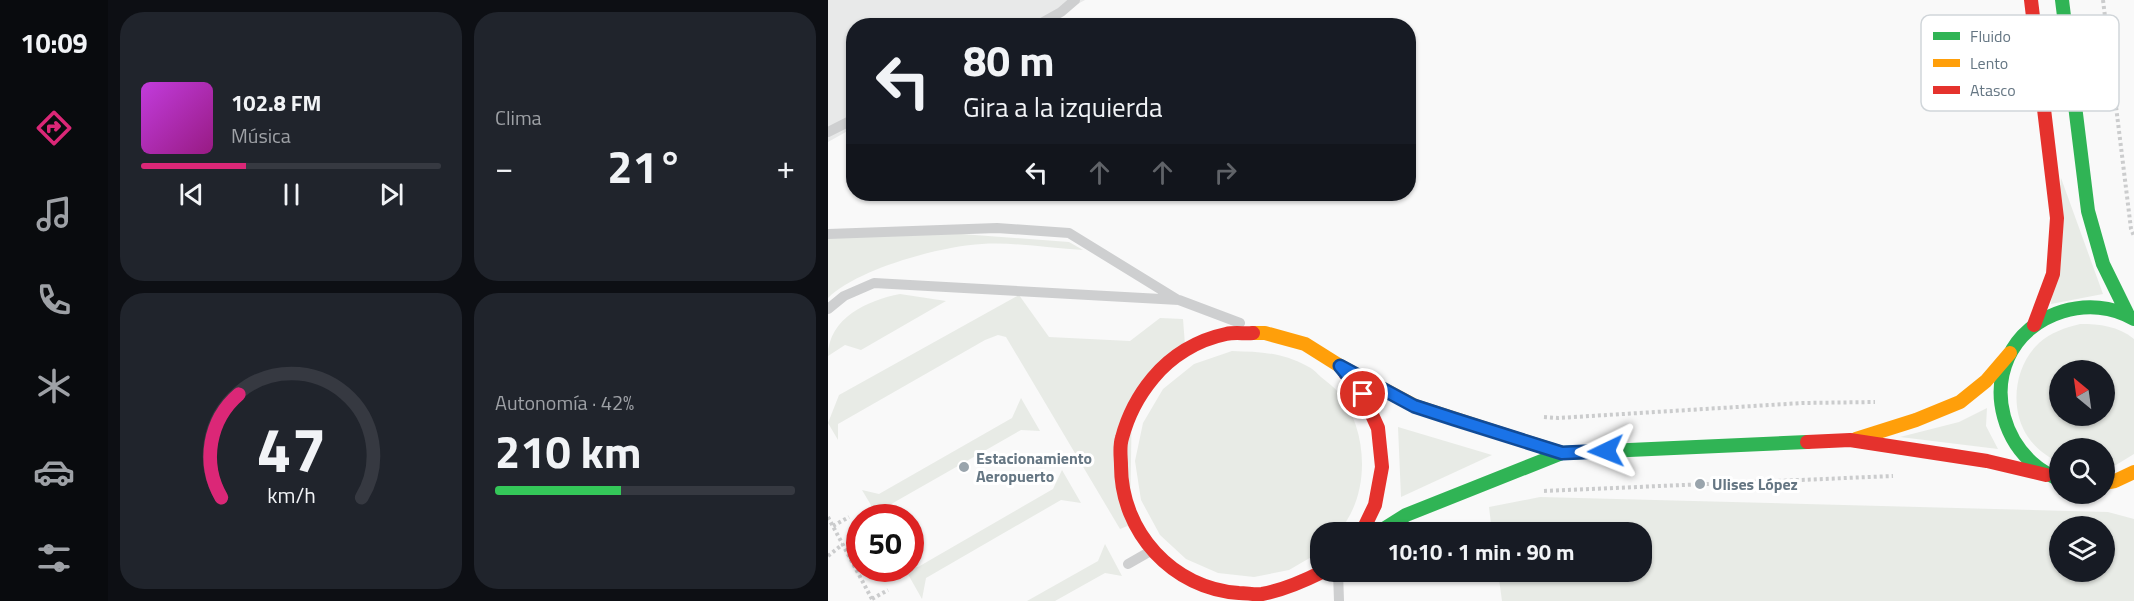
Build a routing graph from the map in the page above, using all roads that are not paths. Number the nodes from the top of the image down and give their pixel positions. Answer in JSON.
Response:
{"nodes":[{"id":1,"x":1076,"y":0,"type":"edge"},
{"id":2,"x":2031,"y":0,"type":"edge"},
{"id":3,"x":2062,"y":0,"type":"edge"},
{"id":4,"x":2033,"y":15,"type":"edge"},
{"id":5,"x":2064,"y":15,"type":"edge"},
{"id":6,"x":1050,"y":18,"type":"edge"},
{"id":7,"x":2044,"y":111,"type":"edge"},
{"id":8,"x":2076,"y":111,"type":"edge"},
{"id":9,"x":846,"y":123,"type":"edge"},
{"id":10,"x":828,"y":132,"type":"edge"},
{"id":11,"x":828,"y":234,"type":"edge"},
{"id":12,"x":1179,"y":300,"type":"junction"},
{"id":13,"x":828,"y":309,"type":"edge"},
{"id":14,"x":2131,"y":317,"type":"edge"},
{"id":15,"x":2034,"y":325,"type":"junction"},
{"id":16,"x":1265,"y":333,"type":"junction"},
{"id":17,"x":2010,"y":353,"type":"junction"},
{"id":18,"x":1340,"y":366,"type":"junction"},
{"id":19,"x":1850,"y":440,"type":"junction"},
{"id":20,"x":1562,"y":453,"type":"junction"},
{"id":21,"x":2134,"y":472,"type":"edge"},
{"id":22,"x":2049,"y":474,"type":"edge"},
{"id":23,"x":2049,"y":476,"type":"edge"},
{"id":24,"x":2115,"y":480,"type":"edge"},
{"id":25,"x":2115,"y":483,"type":"edge"},
{"id":26,"x":2134,"y":485,"type":"edge"},
{"id":27,"x":1367,"y":522,"type":"edge"},
{"id":28,"x":1395,"y":522,"type":"edge"},
{"id":29,"x":1152,"y":551,"type":"junction"},
{"id":30,"x":1128,"y":564,"type":"dead end"},
{"id":31,"x":1310,"y":582,"type":"edge"},
{"id":32,"x":1338,"y":582,"type":"edge"},
{"id":33,"x":1338,"y":588,"type":"junction"},
{"id":34,"x":1331,"y":601,"type":"edge"},
{"id":35,"x":1339,"y":601,"type":"edge"}],
"edges":[{"from":1,"to":6,"type":"lane"},
{"from":2,"to":4,"type":"main road"},
{"from":3,"to":5,"type":"main road"},
{"from":7,"to":15,"type":"main road"},
{"from":8,"to":14,"type":"main road"},
{"from":9,"to":10,"type":"lane"},
{"from":11,"to":12,"type":"lane"},
{"from":12,"to":13,"type":"lane"},
{"from":12,"to":16,"type":"lane"},
{"from":14,"to":15,"type":"main road"},
{"from":15,"to":17,"type":"main road"},
{"from":16,"to":18,"type":"main road"},
{"from":16,"to":29,"type":"main road"},
{"from":17,"to":19,"type":"main road"},
{"from":17,"to":22,"type":"main road"},
{"from":18,"to":20,"type":"main road"},
{"from":18,"to":27,"type":"main road"},
{"from":19,"to":20,"type":"main road"},
{"from":19,"to":23,"type":"main road"},
{"from":20,"to":28,"type":"main road"},
{"from":21,"to":24,"type":"main road"},
{"from":25,"to":26,"type":"main road"},
{"from":29,"to":30,"type":"lane"},
{"from":29,"to":31,"type":"main road"},
{"from":32,"to":33,"type":"lane"},
{"from":33,"to":34,"type":"lane"},
{"from":33,"to":35,"type":"lane"}]}
